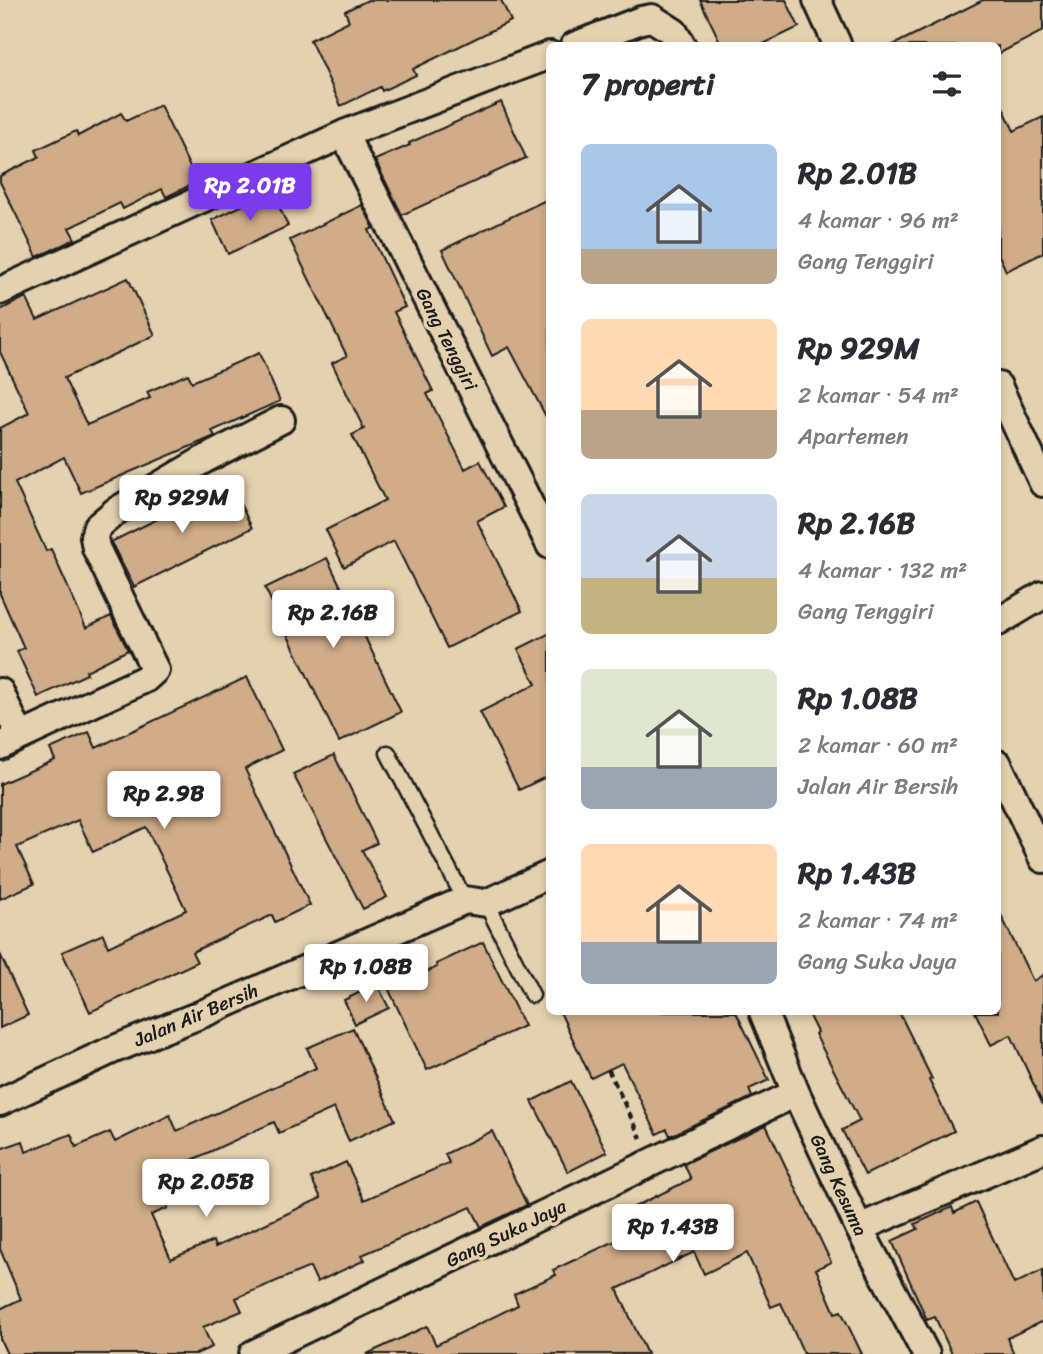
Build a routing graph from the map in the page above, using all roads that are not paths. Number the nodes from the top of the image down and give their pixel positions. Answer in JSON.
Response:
{"nodes":[{"id":1,"x":817,"y":0,"type":"edge"},
{"id":2,"x":584,"y":42,"type":"edge"},
{"id":3,"x":679,"y":42,"type":"edge"},
{"id":4,"x":836,"y":42,"type":"edge"},
{"id":5,"x":546,"y":57,"type":"edge"},
{"id":6,"x":344,"y":134,"type":"junction"},
{"id":7,"x":0,"y":291,"type":"edge"},
{"id":8,"x":1001,"y":392,"type":"edge"},
{"id":9,"x":281,"y":420,"type":"dead end"},
{"id":10,"x":1043,"y":483,"type":"edge"},
{"id":11,"x":546,"y":537,"type":"edge"},
{"id":12,"x":1043,"y":595,"type":"edge"},
{"id":13,"x":1001,"y":620,"type":"edge"},
{"id":14,"x":0,"y":692,"type":"edge"},
{"id":15,"x":10,"y":741,"type":"edge"},
{"id":16,"x":388,"y":753,"type":"dead end"},
{"id":17,"x":1001,"y":770,"type":"edge"},
{"id":18,"x":1043,"y":859,"type":"edge"},
{"id":19,"x":546,"y":875,"type":"edge"},
{"id":20,"x":475,"y":901,"type":"junction"},
{"id":21,"x":532,"y":995,"type":"dead end"},
{"id":22,"x":764,"y":1015,"type":"edge"},
{"id":23,"x":796,"y":1093,"type":"junction"},
{"id":24,"x":0,"y":1102,"type":"edge"},
{"id":25,"x":1043,"y":1149,"type":"edge"},
{"id":26,"x":859,"y":1228,"type":"junction"},
{"id":27,"x":253,"y":1354,"type":"edge"},
{"id":28,"x":926,"y":1354,"type":"edge"}],
"edges":[{"from":1,"to":4,"type":"street"},
{"from":2,"to":3,"type":"street"},
{"from":5,"to":6,"type":"street"},
{"from":6,"to":7,"type":"street"},
{"from":6,"to":11,"type":"street","name":"Gang Tenggiri"},
{"from":8,"to":10,"type":"street"},
{"from":9,"to":15,"type":"street"},
{"from":12,"to":13,"type":"street"},
{"from":14,"to":15,"type":"street"},
{"from":16,"to":20,"type":"lane"},
{"from":17,"to":18,"type":"street"},
{"from":19,"to":20,"type":"street","name":"Jalan Air Bersih"},
{"from":20,"to":21,"type":"lane"},
{"from":20,"to":24,"type":"street","name":"Jalan Air Bersih"},
{"from":22,"to":23,"type":"street","name":"Gang Kesuma"},
{"from":23,"to":26,"type":"street","name":"Gang Kesuma"},
{"from":23,"to":27,"type":"street","name":"Gang Suka Jaya"},
{"from":25,"to":26,"type":"street"},
{"from":26,"to":28,"type":"street","name":"Gang Kesuma"}]}
